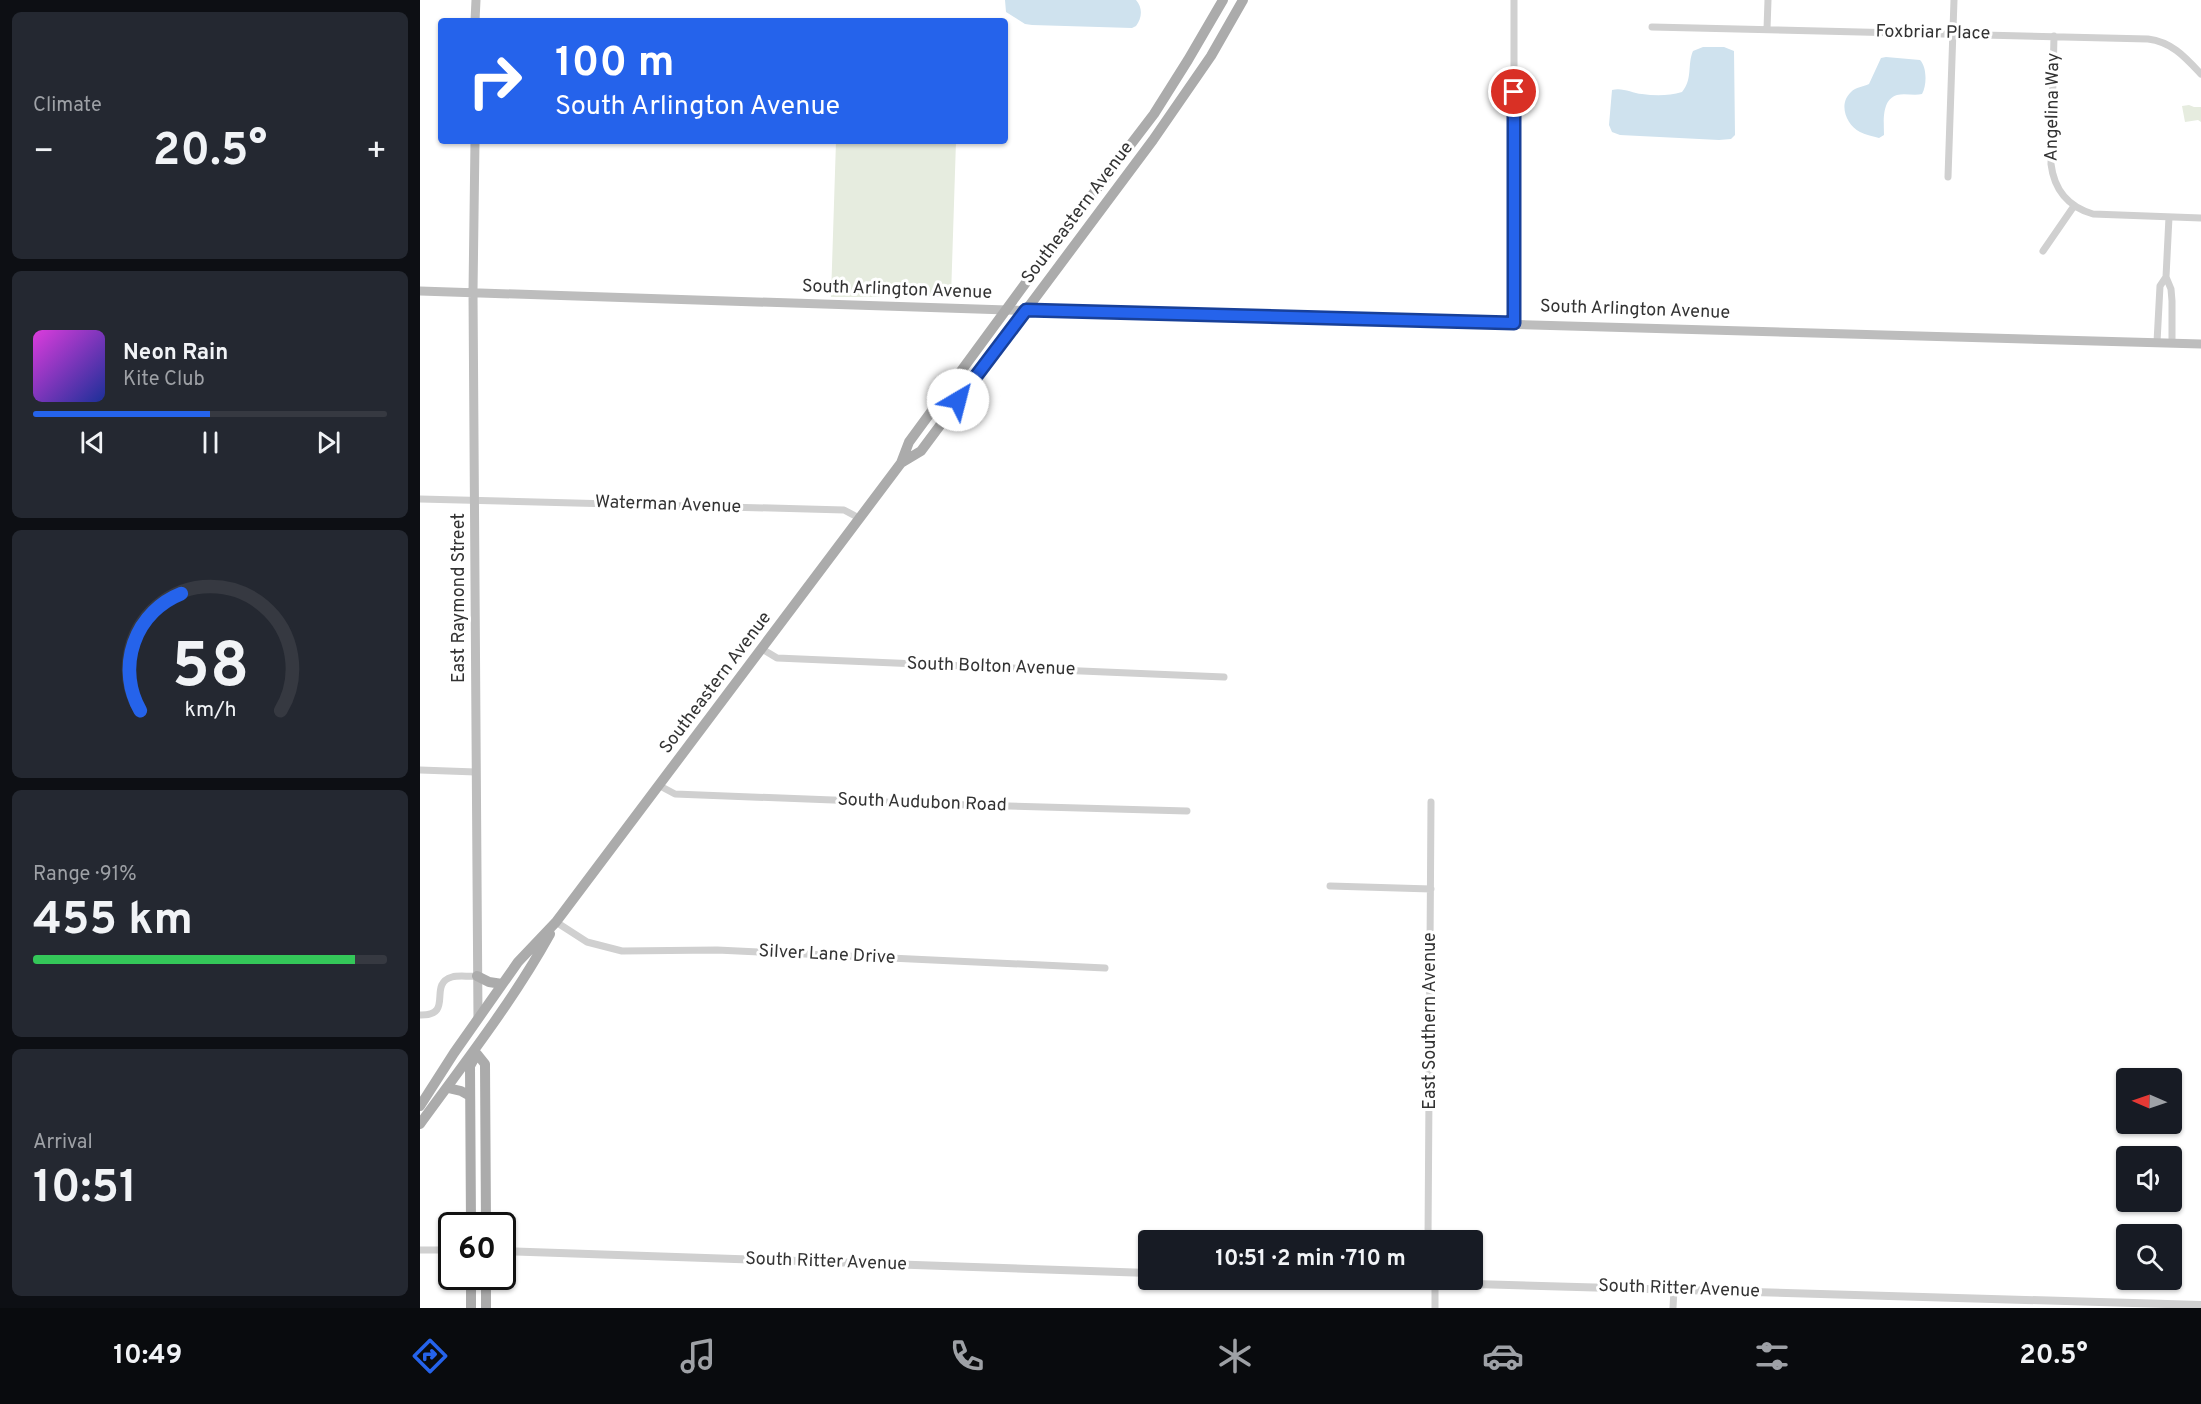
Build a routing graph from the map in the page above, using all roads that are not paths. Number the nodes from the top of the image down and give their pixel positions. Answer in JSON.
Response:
{"nodes":[{"id":1,"x":476,"y":0,"type":"edge"},
{"id":2,"x":1223,"y":0,"type":"edge"},
{"id":3,"x":1244,"y":0,"type":"edge"},
{"id":4,"x":1514,"y":0,"type":"edge"},
{"id":5,"x":1768,"y":0,"type":"edge"},
{"id":6,"x":1954,"y":0,"type":"edge"},
{"id":7,"x":476,"y":18,"type":"edge"},
{"id":8,"x":1652,"y":27,"type":"dead end"},
{"id":9,"x":1767,"y":29,"type":"junction"},
{"id":10,"x":1953,"y":34,"type":"junction"},
{"id":11,"x":2054,"y":36,"type":"junction"},
{"id":12,"x":2201,"y":74,"type":"edge"},
{"id":13,"x":474,"y":144,"type":"edge"},
{"id":14,"x":1948,"y":177,"type":"dead end"},
{"id":15,"x":2074,"y":206,"type":"junction"},
{"id":16,"x":2169,"y":217,"type":"junction"},
{"id":17,"x":2201,"y":218,"type":"edge"},
{"id":18,"x":2043,"y":251,"type":"dead end"},
{"id":19,"x":2166,"y":277,"type":"junction"},
{"id":20,"x":420,"y":291,"type":"edge"},
{"id":21,"x":473,"y":292,"type":"junction"},
{"id":22,"x":1007,"y":310,"type":"junction"},
{"id":23,"x":1026,"y":310,"type":"junction"},
{"id":24,"x":1514,"y":323,"type":"junction"},
{"id":25,"x":2157,"y":342,"type":"junction"},
{"id":26,"x":2172,"y":343,"type":"junction"},
{"id":27,"x":2201,"y":344,"type":"edge"},
{"id":28,"x":902,"y":463,"type":"junction"},
{"id":29,"x":420,"y":499,"type":"edge"},
{"id":30,"x":475,"y":500,"type":"junction"},
{"id":31,"x":859,"y":518,"type":"junction"},
{"id":32,"x":762,"y":648,"type":"junction"},
{"id":33,"x":1224,"y":677,"type":"dead end"},
{"id":34,"x":420,"y":770,"type":"edge"},
{"id":35,"x":476,"y":772,"type":"junction"},
{"id":36,"x":660,"y":786,"type":"junction"},
{"id":37,"x":1431,"y":802,"type":"dead end"},
{"id":38,"x":1187,"y":812,"type":"dead end"},
{"id":39,"x":1330,"y":886,"type":"dead end"},
{"id":40,"x":1431,"y":889,"type":"junction"},
{"id":41,"x":556,"y":922,"type":"junction"},
{"id":42,"x":1104,"y":968,"type":"dead end"},
{"id":43,"x":477,"y":976,"type":"junction"},
{"id":44,"x":502,"y":984,"type":"junction"},
{"id":45,"x":420,"y":1015,"type":"edge"},
{"id":46,"x":478,"y":1019,"type":"junction"},
{"id":47,"x":477,"y":1049,"type":"junction"},
{"id":48,"x":448,"y":1088,"type":"junction"},
{"id":49,"x":470,"y":1096,"type":"junction"},
{"id":50,"x":420,"y":1106,"type":"edge"},
{"id":51,"x":420,"y":1124,"type":"edge"},
{"id":52,"x":471,"y":1212,"type":"edge"},
{"id":53,"x":486,"y":1212,"type":"edge"},
{"id":54,"x":1428,"y":1230,"type":"edge"},
{"id":55,"x":420,"y":1250,"type":"edge"},
{"id":56,"x":438,"y":1250,"type":"edge"},
{"id":57,"x":516,"y":1251,"type":"edge"},
{"id":58,"x":1138,"y":1273,"type":"edge"},
{"id":59,"x":1483,"y":1284,"type":"edge"},
{"id":60,"x":1674,"y":1289,"type":"junction"},
{"id":61,"x":471,"y":1290,"type":"edge"},
{"id":62,"x":486,"y":1290,"type":"edge"},
{"id":63,"x":1432,"y":1290,"type":"edge"},
{"id":64,"x":2201,"y":1305,"type":"edge"},
{"id":65,"x":471,"y":1308,"type":"edge"},
{"id":66,"x":486,"y":1308,"type":"edge"},
{"id":67,"x":1435,"y":1308,"type":"edge"},
{"id":68,"x":1673,"y":1308,"type":"edge"}],
"edges":[{"from":1,"to":7,"type":"main road"},
{"from":2,"to":22,"type":"main road","name":"Southeastern Avenue"},
{"from":3,"to":23,"type":"main road","name":"Southeastern Avenue"},
{"from":4,"to":24,"type":"street"},
{"from":5,"to":9,"type":"street"},
{"from":6,"to":10,"type":"street"},
{"from":8,"to":9,"type":"street","name":"Foxbriar Place"},
{"from":9,"to":10,"type":"street","name":"Foxbriar Place"},
{"from":10,"to":11,"type":"street","name":"Foxbriar Place"},
{"from":10,"to":14,"type":"street"},
{"from":11,"to":12,"type":"street","name":"Foxbriar Place"},
{"from":11,"to":15,"type":"street","name":"Angelina Way"},
{"from":13,"to":21,"type":"main road","name":"East Raymond Street"},
{"from":15,"to":16,"type":"street"},
{"from":15,"to":18,"type":"street"},
{"from":16,"to":17,"type":"street"},
{"from":16,"to":19,"type":"street"},
{"from":19,"to":25,"type":"street"},
{"from":19,"to":26,"type":"street"},
{"from":20,"to":21,"type":"main road","name":"South Arlington Avenue"},
{"from":21,"to":22,"type":"main road","name":"South Arlington Avenue"},
{"from":21,"to":30,"type":"main road","name":"East Raymond Street"},
{"from":22,"to":23,"type":"main road","name":"South Arlington Avenue"},
{"from":22,"to":28,"type":"main road","name":"Southeastern Avenue"},
{"from":23,"to":24,"type":"main road","name":"South Arlington Avenue"},
{"from":23,"to":28,"type":"main road","name":"Southeastern Avenue"},
{"from":24,"to":25,"type":"main road","name":"South Arlington Avenue"},
{"from":25,"to":26,"type":"main road","name":"South Arlington Avenue"},
{"from":26,"to":27,"type":"main road","name":"South Arlington Avenue"},
{"from":28,"to":31,"type":"main road","name":"Southeastern Avenue"},
{"from":29,"to":30,"type":"street"},
{"from":30,"to":31,"type":"street","name":"Waterman Avenue"},
{"from":30,"to":35,"type":"main road","name":"East Raymond Street"},
{"from":31,"to":32,"type":"main road","name":"Southeastern Avenue"},
{"from":32,"to":33,"type":"street","name":"South Bolton Avenue"},
{"from":32,"to":36,"type":"main road","name":"Southeastern Avenue"},
{"from":34,"to":35,"type":"street"},
{"from":35,"to":43,"type":"main road","name":"East Raymond Street"},
{"from":36,"to":38,"type":"street","name":"South Audubon Road"},
{"from":36,"to":41,"type":"main road","name":"Southeastern Avenue"},
{"from":37,"to":40,"type":"street","name":"East Southern Avenue"},
{"from":39,"to":40,"type":"street"},
{"from":40,"to":54,"type":"street","name":"East Southern Avenue"},
{"from":41,"to":42,"type":"street","name":"Silver Lane Drive"},
{"from":41,"to":44,"type":"main road","name":"Southeastern Avenue"},
{"from":41,"to":47,"type":"main road","name":"Southeastern Avenue"},
{"from":43,"to":44,"type":"main road"},
{"from":43,"to":45,"type":"street"},
{"from":43,"to":46,"type":"main road","name":"East Raymond Street"},
{"from":44,"to":46,"type":"main road","name":"Southeastern Avenue"},
{"from":46,"to":47,"type":"main road","name":"East Raymond Street"},
{"from":46,"to":50,"type":"main road","name":"Southeastern Avenue"},
{"from":47,"to":48,"type":"main road","name":"Southeastern Avenue"},
{"from":47,"to":49,"type":"main road","name":"East Raymond Street"},
{"from":47,"to":53,"type":"main road","name":"East Raymond Street"},
{"from":48,"to":49,"type":"main road"},
{"from":48,"to":51,"type":"main road","name":"Southeastern Avenue"},
{"from":49,"to":52,"type":"main road","name":"East Raymond Street"},
{"from":55,"to":56,"type":"street"},
{"from":57,"to":58,"type":"street","name":"South Ritter Avenue"},
{"from":59,"to":60,"type":"street","name":"South Ritter Avenue"},
{"from":60,"to":64,"type":"street","name":"South Ritter Avenue"},
{"from":60,"to":68,"type":"street"},
{"from":61,"to":65,"type":"main road"},
{"from":62,"to":66,"type":"main road"},
{"from":63,"to":67,"type":"street"}]}
